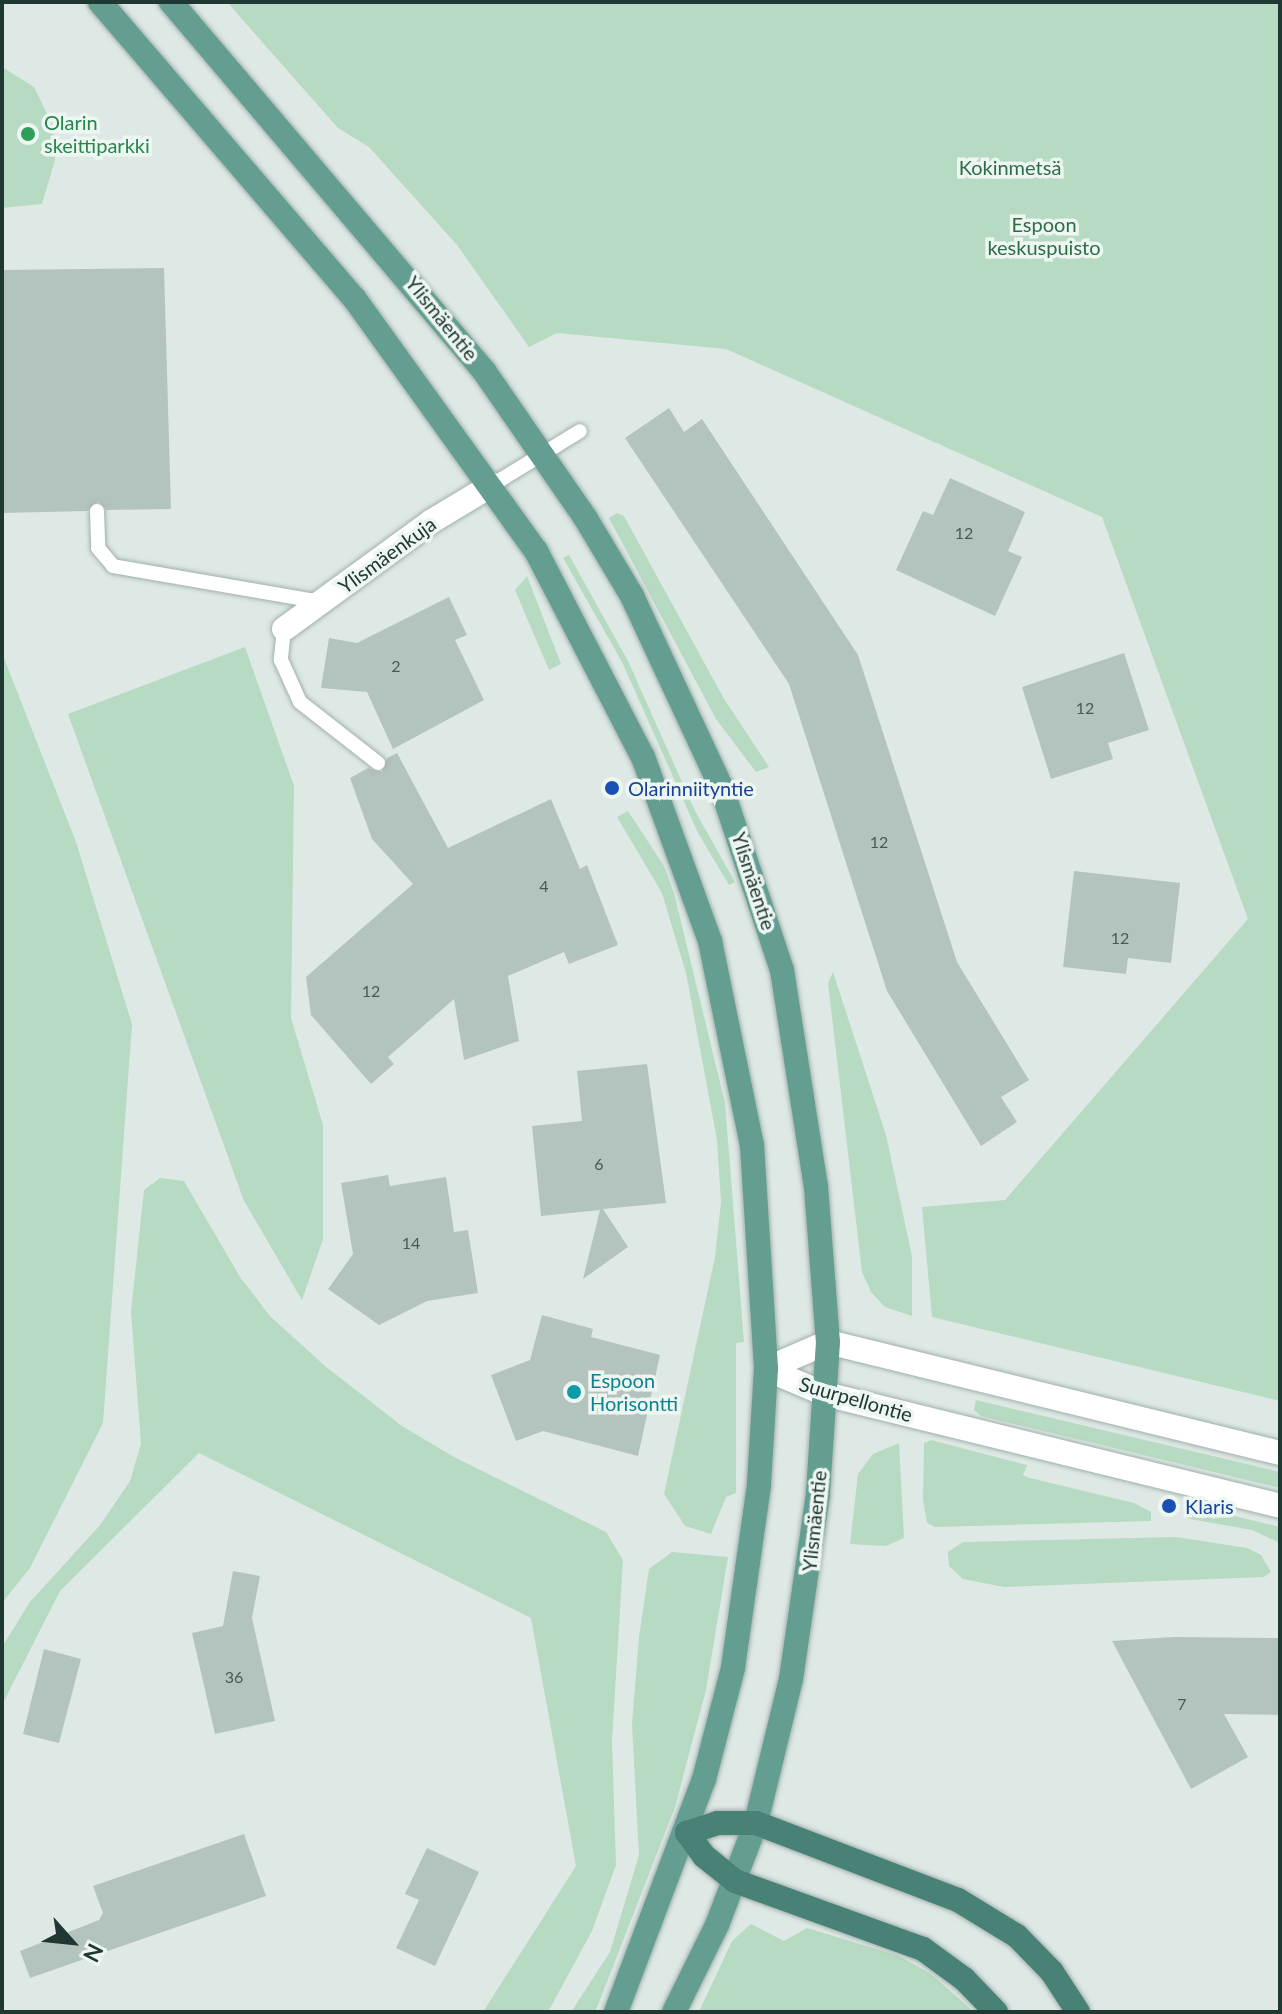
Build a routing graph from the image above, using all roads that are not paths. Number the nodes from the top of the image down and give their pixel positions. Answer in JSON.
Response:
{"nodes":[{"id":1,"x":100,"y":2,"type":"edge"},
{"id":2,"x":171,"y":2,"type":"edge"},
{"id":3,"x":580,"y":431,"type":"dead end"},
{"id":4,"x":543,"y":454,"type":"junction"},
{"id":5,"x":492,"y":485,"type":"junction"},
{"id":6,"x":97,"y":511,"type":"dead end"},
{"id":7,"x":321,"y":602,"type":"junction"},
{"id":8,"x":284,"y":629,"type":"joint"},
{"id":9,"x":378,"y":763,"type":"dead end"},
{"id":10,"x":828,"y":1342,"type":"junction"},
{"id":11,"x":766,"y":1369,"type":"junction"},
{"id":12,"x":825,"y":1394,"type":"junction"},
{"id":13,"x":1280,"y":1453,"type":"edge"},
{"id":14,"x":1280,"y":1506,"type":"edge"},
{"id":15,"x":756,"y":1823,"type":"junction"},
{"id":16,"x":687,"y":1833,"type":"junction"},
{"id":17,"x":735,"y":1881,"type":"junction"},
{"id":18,"x":616,"y":2012,"type":"edge"},
{"id":19,"x":674,"y":2012,"type":"edge"},
{"id":20,"x":996,"y":2012,"type":"edge"},
{"id":21,"x":1078,"y":2012,"type":"edge"}],
"edges":[{"from":1,"to":5,"type":"main road"},
{"from":2,"to":4,"type":"main road","name":"Ylismäentie"},
{"from":3,"to":4,"type":"lane"},
{"from":4,"to":5,"type":"lane"},
{"from":4,"to":10,"type":"main road","name":"Ylismäentie"},
{"from":5,"to":7,"type":"main road","name":"Ylismäenkuja"},
{"from":5,"to":11,"type":"main road"},
{"from":6,"to":7,"type":"lane"},
{"from":7,"to":8,"type":"main road","name":"Ylismäenkuja"},
{"from":8,"to":9,"type":"lane"},
{"from":10,"to":11,"type":"main road","name":"Suurpellontie"},
{"from":10,"to":12,"type":"main road","name":"Ylismäentie"},
{"from":10,"to":13,"type":"main road"},
{"from":11,"to":12,"type":"main road","name":"Suurpellontie"},
{"from":11,"to":16,"type":"main road"},
{"from":12,"to":14,"type":"main road","name":"Suurpellontie"},
{"from":12,"to":15,"type":"main road","name":"Ylismäentie"},
{"from":15,"to":16,"type":"highway"},
{"from":15,"to":17,"type":"main road","name":"Ylismäentie"},
{"from":15,"to":21,"type":"highway"},
{"from":16,"to":17,"type":"highway"},
{"from":16,"to":18,"type":"main road"},
{"from":17,"to":19,"type":"main road","name":"Ylismäentie"},
{"from":17,"to":20,"type":"highway"}]}
